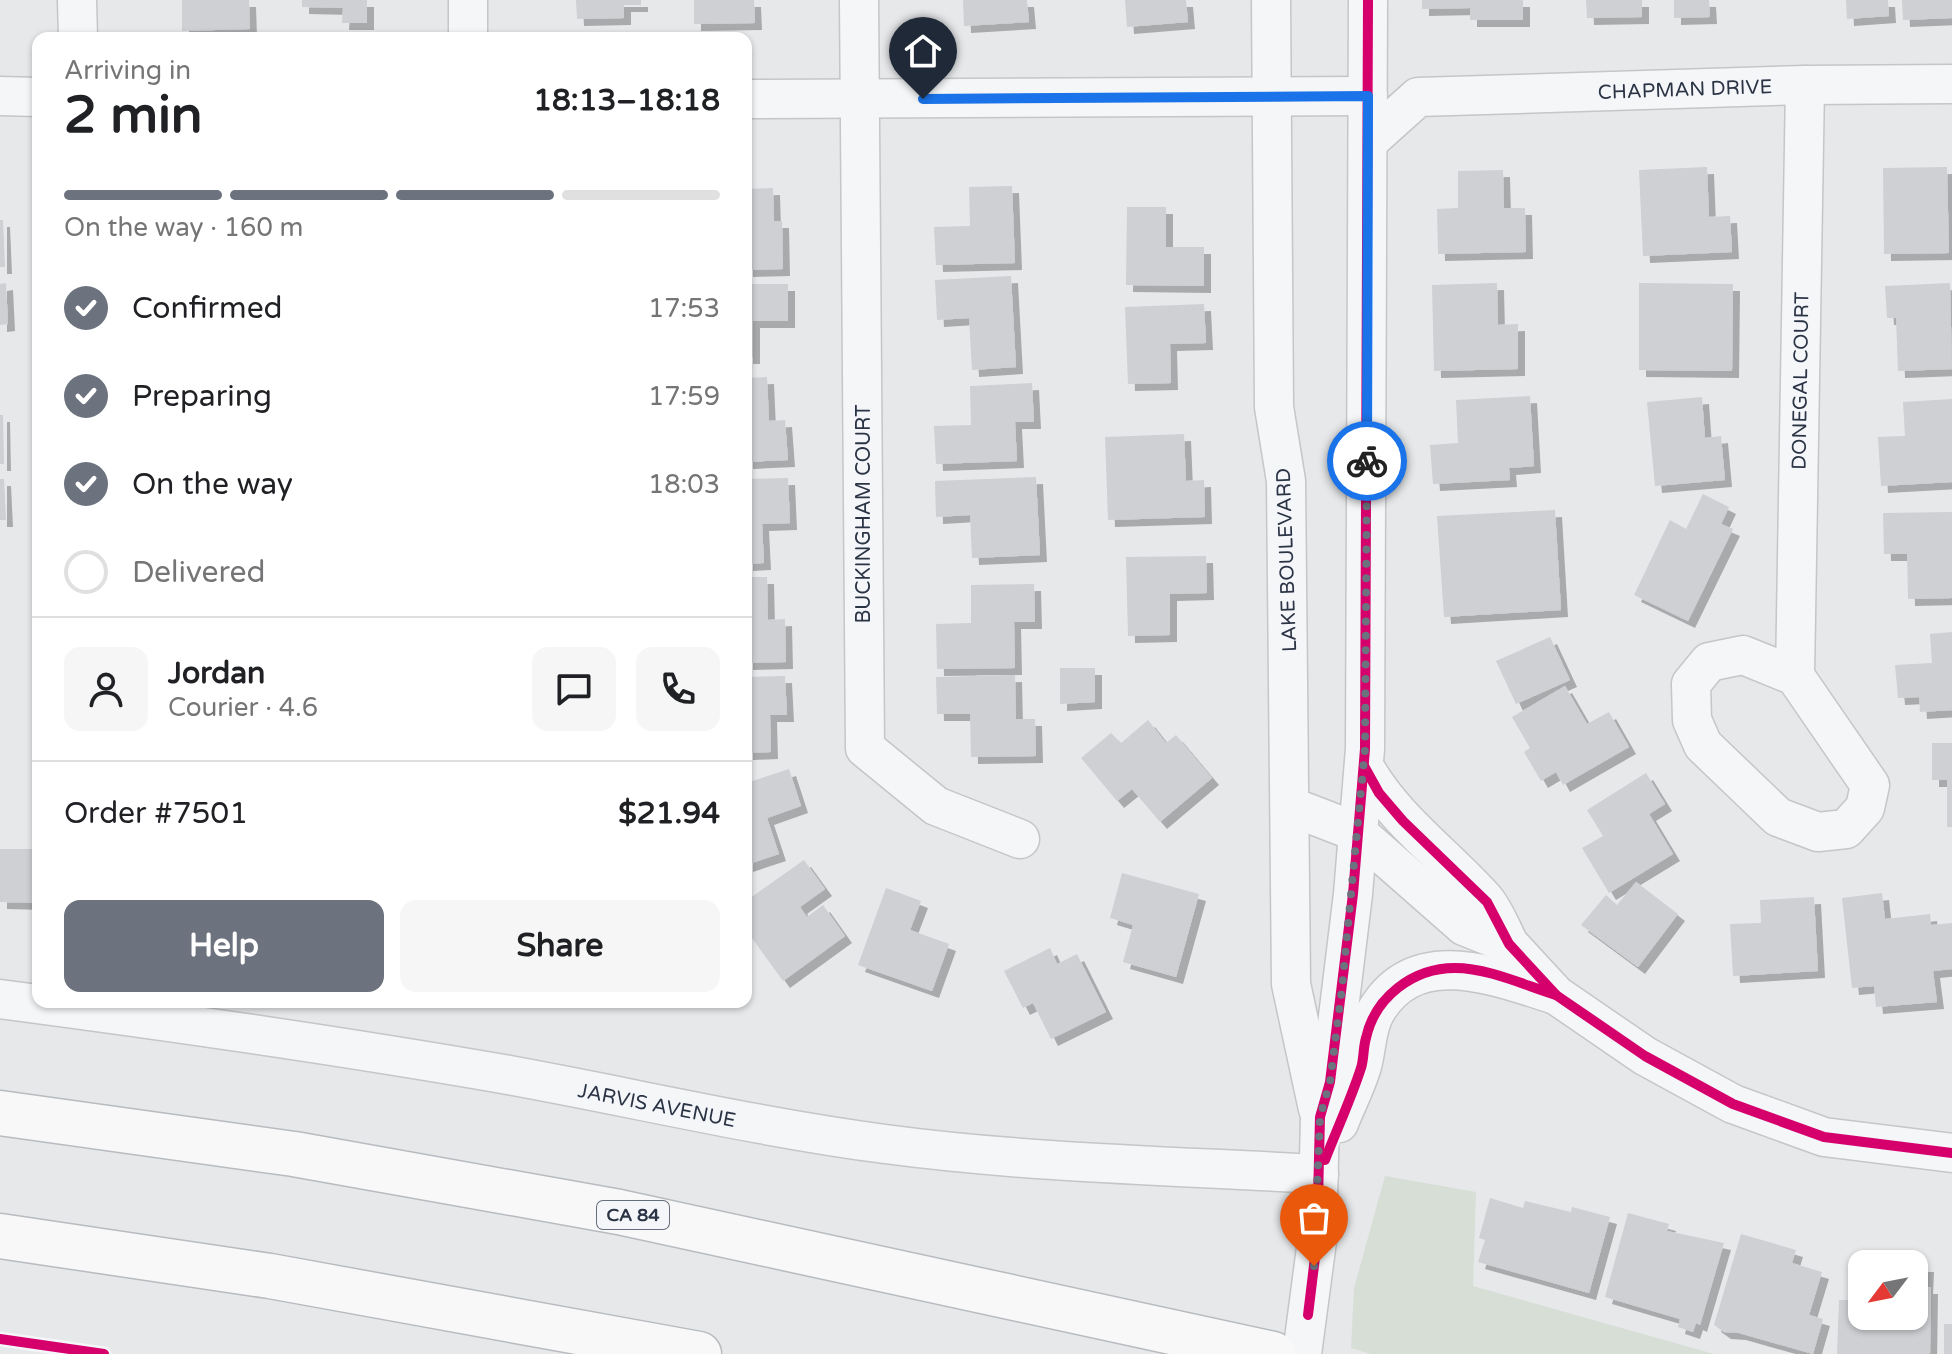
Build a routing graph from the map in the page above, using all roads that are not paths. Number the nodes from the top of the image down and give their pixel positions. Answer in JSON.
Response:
{"nodes":[{"id":1,"x":77,"y":0,"type":"edge"},
{"id":2,"x":468,"y":0,"type":"edge"},
{"id":3,"x":859,"y":0,"type":"edge"},
{"id":4,"x":1271,"y":0,"type":"edge"},
{"id":5,"x":1368,"y":0,"type":"edge"},
{"id":6,"x":78,"y":32,"type":"edge"},
{"id":7,"x":468,"y":32,"type":"edge"},
{"id":8,"x":1368,"y":53,"type":"junction"},
{"id":9,"x":1952,"y":84,"type":"edge"},
{"id":10,"x":1805,"y":85,"type":"junction"},
{"id":11,"x":0,"y":96,"type":"edge"},
{"id":12,"x":1368,"y":96,"type":"junction"},
{"id":13,"x":32,"y":97,"type":"edge"},
{"id":14,"x":1418,"y":97,"type":"junction"},
{"id":15,"x":1271,"y":98,"type":"junction"},
{"id":16,"x":752,"y":99,"type":"edge"},
{"id":17,"x":859,"y":99,"type":"junction"},
{"id":18,"x":1368,"y":142,"type":"junction"},
{"id":19,"x":1795,"y":676,"type":"junction"},
{"id":20,"x":1364,"y":766,"type":"junction"},
{"id":21,"x":1292,"y":807,"type":"junction"},
{"id":22,"x":1357,"y":832,"type":"junction"},
{"id":23,"x":1020,"y":839,"type":"dead end"},
{"id":24,"x":1509,"y":944,"type":"junction"},
{"id":25,"x":1556,"y":995,"type":"junction"},
{"id":26,"x":0,"y":999,"type":"edge"},
{"id":27,"x":32,"y":1003,"type":"edge"},
{"id":28,"x":69,"y":1008,"type":"edge"},
{"id":29,"x":0,"y":1113,"type":"edge"},
{"id":30,"x":1320,"y":1117,"type":"junction"},
{"id":31,"x":1952,"y":1153,"type":"edge"},
{"id":32,"x":1319,"y":1174,"type":"junction"},
{"id":33,"x":0,"y":1236,"type":"edge"},
{"id":34,"x":699,"y":1354,"type":"edge"},
{"id":35,"x":1273,"y":1354,"type":"edge"},
{"id":36,"x":1302,"y":1354,"type":"edge"}],
"edges":[{"from":1,"to":6,"type":"street"},
{"from":2,"to":7,"type":"street"},
{"from":3,"to":17,"type":"street"},
{"from":4,"to":15,"type":"street","name":"LAKE BOULEVARD"},
{"from":5,"to":8,"type":"street","name":"LAKE BOULEVARD"},
{"from":8,"to":12,"type":"street","name":"LAKE BOULEVARD"},
{"from":8,"to":14,"type":"street"},
{"from":9,"to":10,"type":"street","name":"CHAPMAN DRIVE"},
{"from":10,"to":14,"type":"street","name":"CHAPMAN DRIVE"},
{"from":10,"to":19,"type":"street","name":"DONEGAL COURT"},
{"from":11,"to":13,"type":"street"},
{"from":12,"to":15,"type":"street"},
{"from":12,"to":18,"type":"street","name":"LAKE BOULEVARD"},
{"from":14,"to":18,"type":"street"},
{"from":15,"to":17,"type":"street"},
{"from":15,"to":21,"type":"street","name":"LAKE BOULEVARD"},
{"from":16,"to":17,"type":"street"},
{"from":17,"to":23,"type":"street","name":"BUCKINGHAM COURT"},
{"from":18,"to":20,"type":"street","name":"LAKE BOULEVARD"},
{"from":19,"to":19,"type":"street"},
{"from":20,"to":22,"type":"street","name":"LAKE BOULEVARD"},
{"from":20,"to":24,"type":"street"},
{"from":21,"to":22,"type":"street"},
{"from":21,"to":30,"type":"street","name":"LAKE BOULEVARD"},
{"from":22,"to":24,"type":"street"},
{"from":22,"to":30,"type":"street","name":"LAKE BOULEVARD"},
{"from":24,"to":25,"type":"street"},
{"from":25,"to":31,"type":"street"},
{"from":25,"to":32,"type":"street"},
{"from":26,"to":27,"type":"street","name":"JARVIS AVENUE"},
{"from":28,"to":32,"type":"street","name":"JARVIS AVENUE"},
{"from":29,"to":35,"type":"highway","number":"CA 84"},
{"from":30,"to":32,"type":"street","name":"LAKE BOULEVARD"},
{"from":32,"to":36,"type":"street","name":"LAKE BOULEVARD"},
{"from":33,"to":34,"type":"highway"}]}
